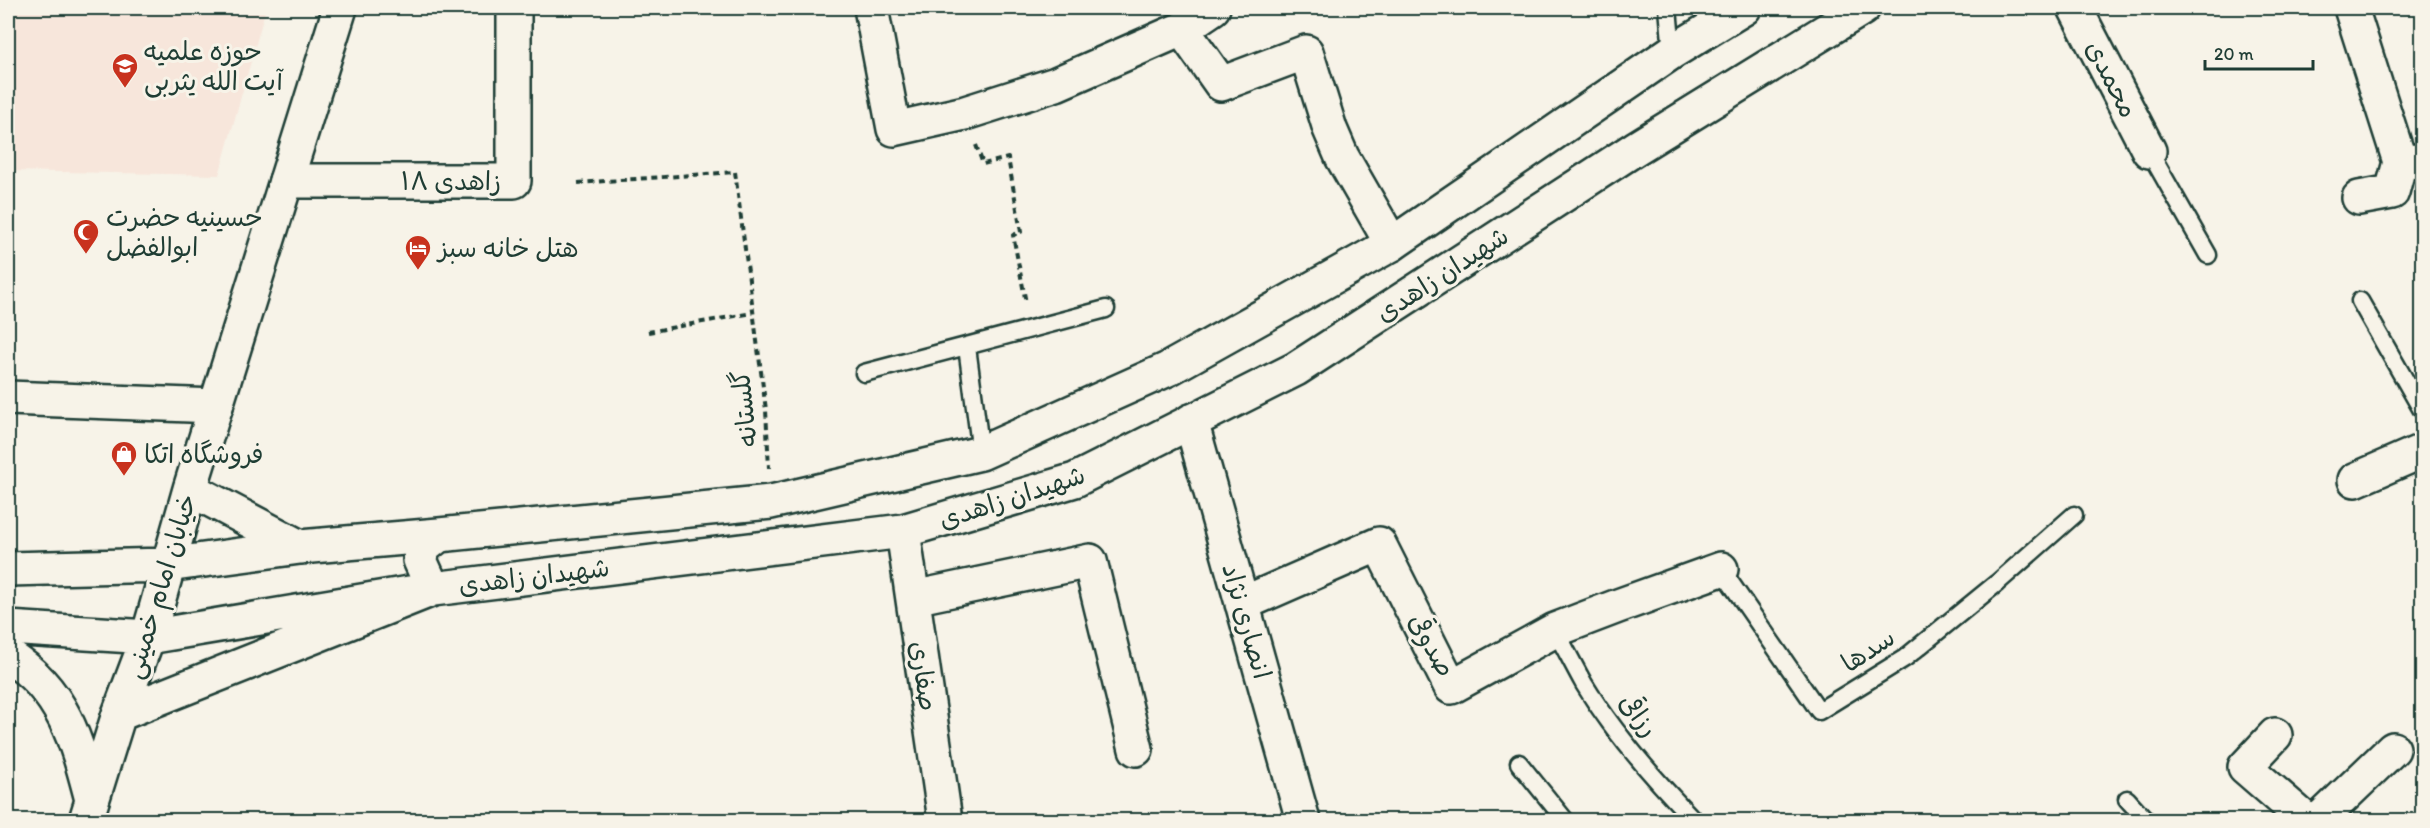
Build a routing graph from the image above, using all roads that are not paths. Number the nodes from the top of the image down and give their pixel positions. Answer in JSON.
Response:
{"nodes":[{"id":1,"x":340,"y":8,"type":"edge"},
{"id":2,"x":514,"y":8,"type":"edge"},
{"id":3,"x":871,"y":8,"type":"edge"},
{"id":4,"x":1214,"y":8,"type":"edge"},
{"id":5,"x":1668,"y":8,"type":"edge"},
{"id":6,"x":1744,"y":8,"type":"edge"},
{"id":7,"x":1863,"y":8,"type":"edge"},
{"id":8,"x":2075,"y":8,"type":"edge"},
{"id":9,"x":2351,"y":8,"type":"edge"},
{"id":10,"x":1182,"y":29,"type":"junction"},
{"id":11,"x":1672,"y":52,"type":"junction"},
{"id":12,"x":2149,"y":151,"type":"joint"},
{"id":13,"x":2411,"y":161,"type":"edge"},
{"id":14,"x":286,"y":181,"type":"junction"},
{"id":15,"x":2359,"y":198,"type":"dead end"},
{"id":16,"x":1392,"y":244,"type":"junction"},
{"id":17,"x":2208,"y":255,"type":"dead end"},
{"id":18,"x":2360,"y":301,"type":"dead end"},
{"id":19,"x":1106,"y":309,"type":"dead end"},
{"id":20,"x":967,"y":347,"type":"junction"},
{"id":21,"x":864,"y":373,"type":"dead end"},
{"id":22,"x":8,"y":398,"type":"edge"},
{"id":23,"x":216,"y":406,"type":"junction"},
{"id":24,"x":2422,"y":410,"type":"edge"},
{"id":25,"x":1191,"y":421,"type":"junction"},
{"id":26,"x":2422,"y":451,"type":"edge"},
{"id":27,"x":981,"y":453,"type":"junction"},
{"id":28,"x":2355,"y":480,"type":"dead end"},
{"id":29,"x":190,"y":489,"type":"junction"},
{"id":30,"x":2074,"y":515,"type":"dead end"},
{"id":31,"x":903,"y":531,"type":"junction"},
{"id":32,"x":439,"y":535,"type":"junction"},
{"id":33,"x":300,"y":546,"type":"junction"},
{"id":34,"x":167,"y":565,"type":"junction"},
{"id":35,"x":8,"y":569,"type":"edge"},
{"id":36,"x":1721,"y":569,"type":"joint"},
{"id":37,"x":433,"y":589,"type":"junction"},
{"id":38,"x":913,"y":598,"type":"junction"},
{"id":39,"x":1242,"y":604,"type":"junction"},
{"id":40,"x":8,"y":628,"type":"edge"},
{"id":41,"x":1556,"y":630,"type":"junction"},
{"id":42,"x":148,"y":637,"type":"junction"},
{"id":43,"x":8,"y":656,"type":"edge"},
{"id":44,"x":119,"y":714,"type":"junction"},
{"id":45,"x":2275,"y":735,"type":"dead end"},
{"id":46,"x":1136,"y":749,"type":"dead end"},
{"id":47,"x":2393,"y":749,"type":"dead end"},
{"id":48,"x":1519,"y":763,"type":"dead end"},
{"id":49,"x":2127,"y":799,"type":"dead end"},
{"id":50,"x":89,"y":810,"type":"edge"},
{"id":51,"x":945,"y":820,"type":"edge"},
{"id":52,"x":1303,"y":820,"type":"edge"},
{"id":53,"x":1565,"y":820,"type":"edge"},
{"id":54,"x":1694,"y":820,"type":"edge"},
{"id":55,"x":2146,"y":820,"type":"edge"},
{"id":56,"x":2306,"y":820,"type":"edge"},
{"id":57,"x":2319,"y":820,"type":"edge"}],
"edges":[{"from":1,"to":14,"type":"main road","name":"خیابان امام خمینی"},
{"from":2,"to":14,"type":"main road","name":"زاهدی ۱۸"},
{"from":3,"to":10,"type":"main road"},
{"from":4,"to":10,"type":"main road"},
{"from":5,"to":11,"type":"lane"},
{"from":6,"to":11,"type":"main road","name":"شهیدان زاهدی"},
{"from":7,"to":25,"type":"main road","name":"شهیدان زاهدی"},
{"from":8,"to":12,"type":"main road","name":"محمدی"},
{"from":9,"to":13,"type":"main road"},
{"from":10,"to":16,"type":"main road"},
{"from":11,"to":16,"type":"main road","name":"شهیدان زاهدی"},
{"from":12,"to":17,"type":"lane"},
{"from":13,"to":15,"type":"main road"},
{"from":14,"to":23,"type":"main road","name":"خیابان امام خمینی"},
{"from":16,"to":27,"type":"main road","name":"شهیدان زاهدی"},
{"from":18,"to":24,"type":"lane"},
{"from":19,"to":20,"type":"lane"},
{"from":20,"to":21,"type":"lane"},
{"from":20,"to":27,"type":"lane"},
{"from":22,"to":23,"type":"main road"},
{"from":23,"to":29,"type":"main road","name":"خیابان امام خمینی"},
{"from":25,"to":31,"type":"main road","name":"شهیدان زاهدی"},
{"from":25,"to":39,"type":"main road","name":"انصاری نژاد"},
{"from":26,"to":28,"type":"main road"},
{"from":27,"to":32,"type":"main road","name":"شهیدان زاهدی"},
{"from":29,"to":33,"type":"main road"},
{"from":29,"to":34,"type":"main road","name":"خیابان امام خمینی"},
{"from":30,"to":36,"type":"lane","name":"سدها"},
{"from":31,"to":37,"type":"main road","name":"شهیدان زاهدی"},
{"from":31,"to":38,"type":"main road","name":"صفاری"},
{"from":32,"to":33,"type":"main road","name":"شهیدان زاهدی"},
{"from":32,"to":37,"type":"main road"},
{"from":33,"to":34,"type":"main road","name":"شهیدان زاهدی"},
{"from":34,"to":35,"type":"main road","name":"شهیدان زاهدی"},
{"from":34,"to":42,"type":"main road","name":"خیابان امام خمینی"},
{"from":36,"to":41,"type":"main road","name":"صدوقی"},
{"from":37,"to":42,"type":"main road","name":"شهیدان زاهدی"},
{"from":37,"to":44,"type":"main road"},
{"from":38,"to":46,"type":"main road"},
{"from":38,"to":51,"type":"main road","name":"صفاری"},
{"from":39,"to":41,"type":"main road","name":"صدوقی"},
{"from":39,"to":52,"type":"main road","name":"انصاری نژاد"},
{"from":40,"to":42,"type":"main road","name":"شهیدان زاهدی"},
{"from":41,"to":54,"type":"lane","name":"رزاقی"},
{"from":42,"to":44,"type":"main road","name":"خیابان امام خمینی"},
{"from":43,"to":50,"type":"main road"},
{"from":44,"to":50,"type":"main road","name":"خیابان امام خمینی"},
{"from":45,"to":56,"type":"main road"},
{"from":47,"to":57,"type":"main road"},
{"from":48,"to":53,"type":"lane"},
{"from":49,"to":55,"type":"lane"}]}
